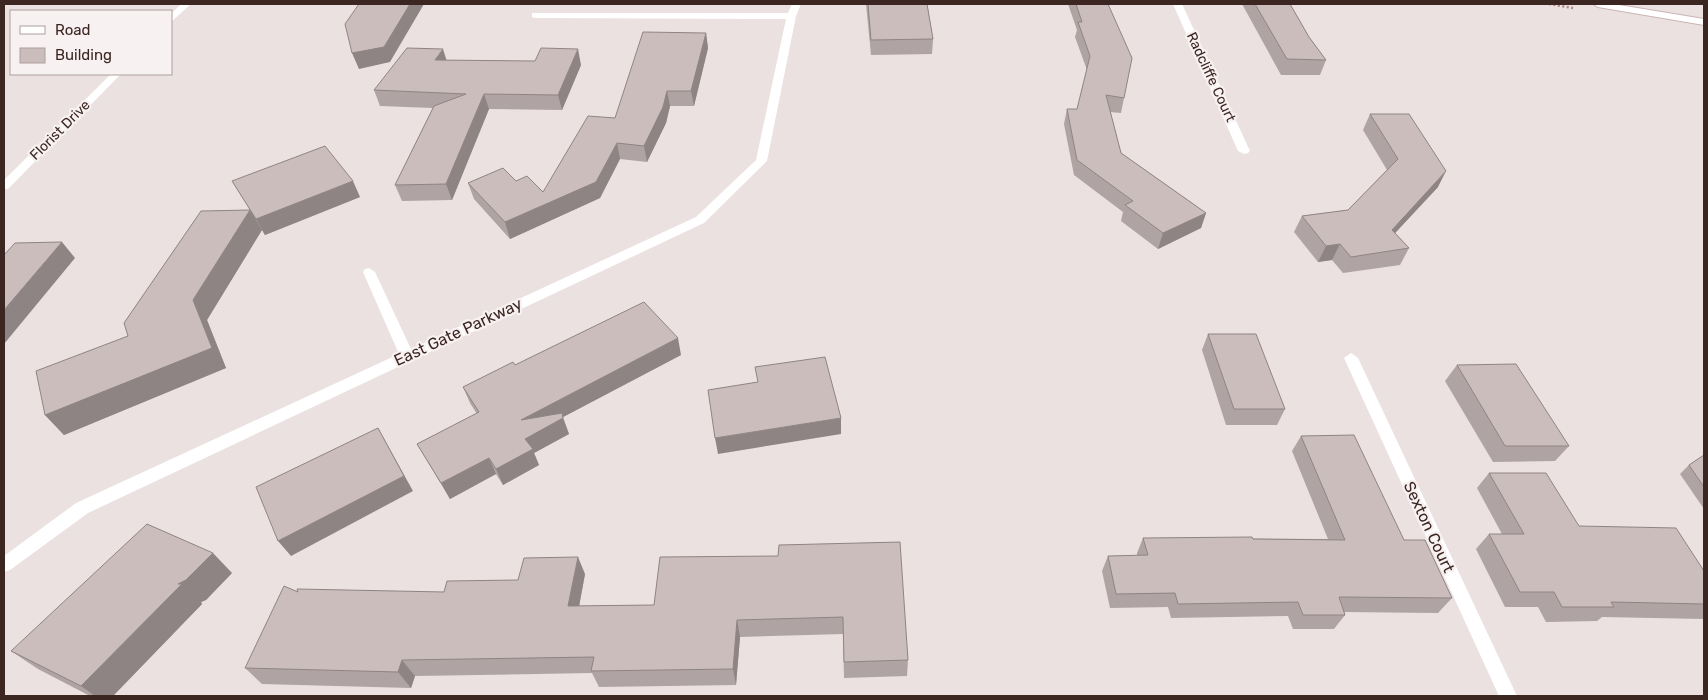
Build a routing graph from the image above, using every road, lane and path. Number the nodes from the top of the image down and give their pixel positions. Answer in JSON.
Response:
{"nodes":[{"id":1,"x":186,"y":4,"type":"edge"},
{"id":2,"x":1177,"y":4,"type":"edge"},
{"id":3,"x":1598,"y":4,"type":"edge"},
{"id":4,"x":1647,"y":4,"type":"edge"},
{"id":5,"x":794,"y":10,"type":"edge"},
{"id":6,"x":1704,"y":12,"type":"edge"},
{"id":7,"x":535,"y":15,"type":"dead end"},
{"id":8,"x":172,"y":18,"type":"edge"},
{"id":9,"x":1704,"y":22,"type":"edge"},
{"id":10,"x":115,"y":75,"type":"edge"},
{"id":11,"x":1244,"y":151,"type":"dead end"},
{"id":12,"x":4,"y":186,"type":"edge"},
{"id":13,"x":369,"y":272,"type":"dead end"},
{"id":14,"x":407,"y":356,"type":"junction"},
{"id":15,"x":1351,"y":358,"type":"dead end"},
{"id":16,"x":4,"y":565,"type":"edge"},
{"id":17,"x":1508,"y":696,"type":"edge"}],
"edges":[{"from":1,"to":8,"type":"street"},
{"from":2,"to":11,"type":"street","name":"Radcliffe Court"},
{"from":3,"to":9,"type":"street"},
{"from":4,"to":6,"type":"street"},
{"from":5,"to":7,"type":"street"},
{"from":5,"to":14,"type":"street","name":"East Gate Parkway"},
{"from":10,"to":12,"type":"street","name":"Florist Drive"},
{"from":13,"to":14,"type":"street"},
{"from":14,"to":16,"type":"street","name":"East Gate Parkway"},
{"from":15,"to":17,"type":"street","name":"Sexton Court"}]}
